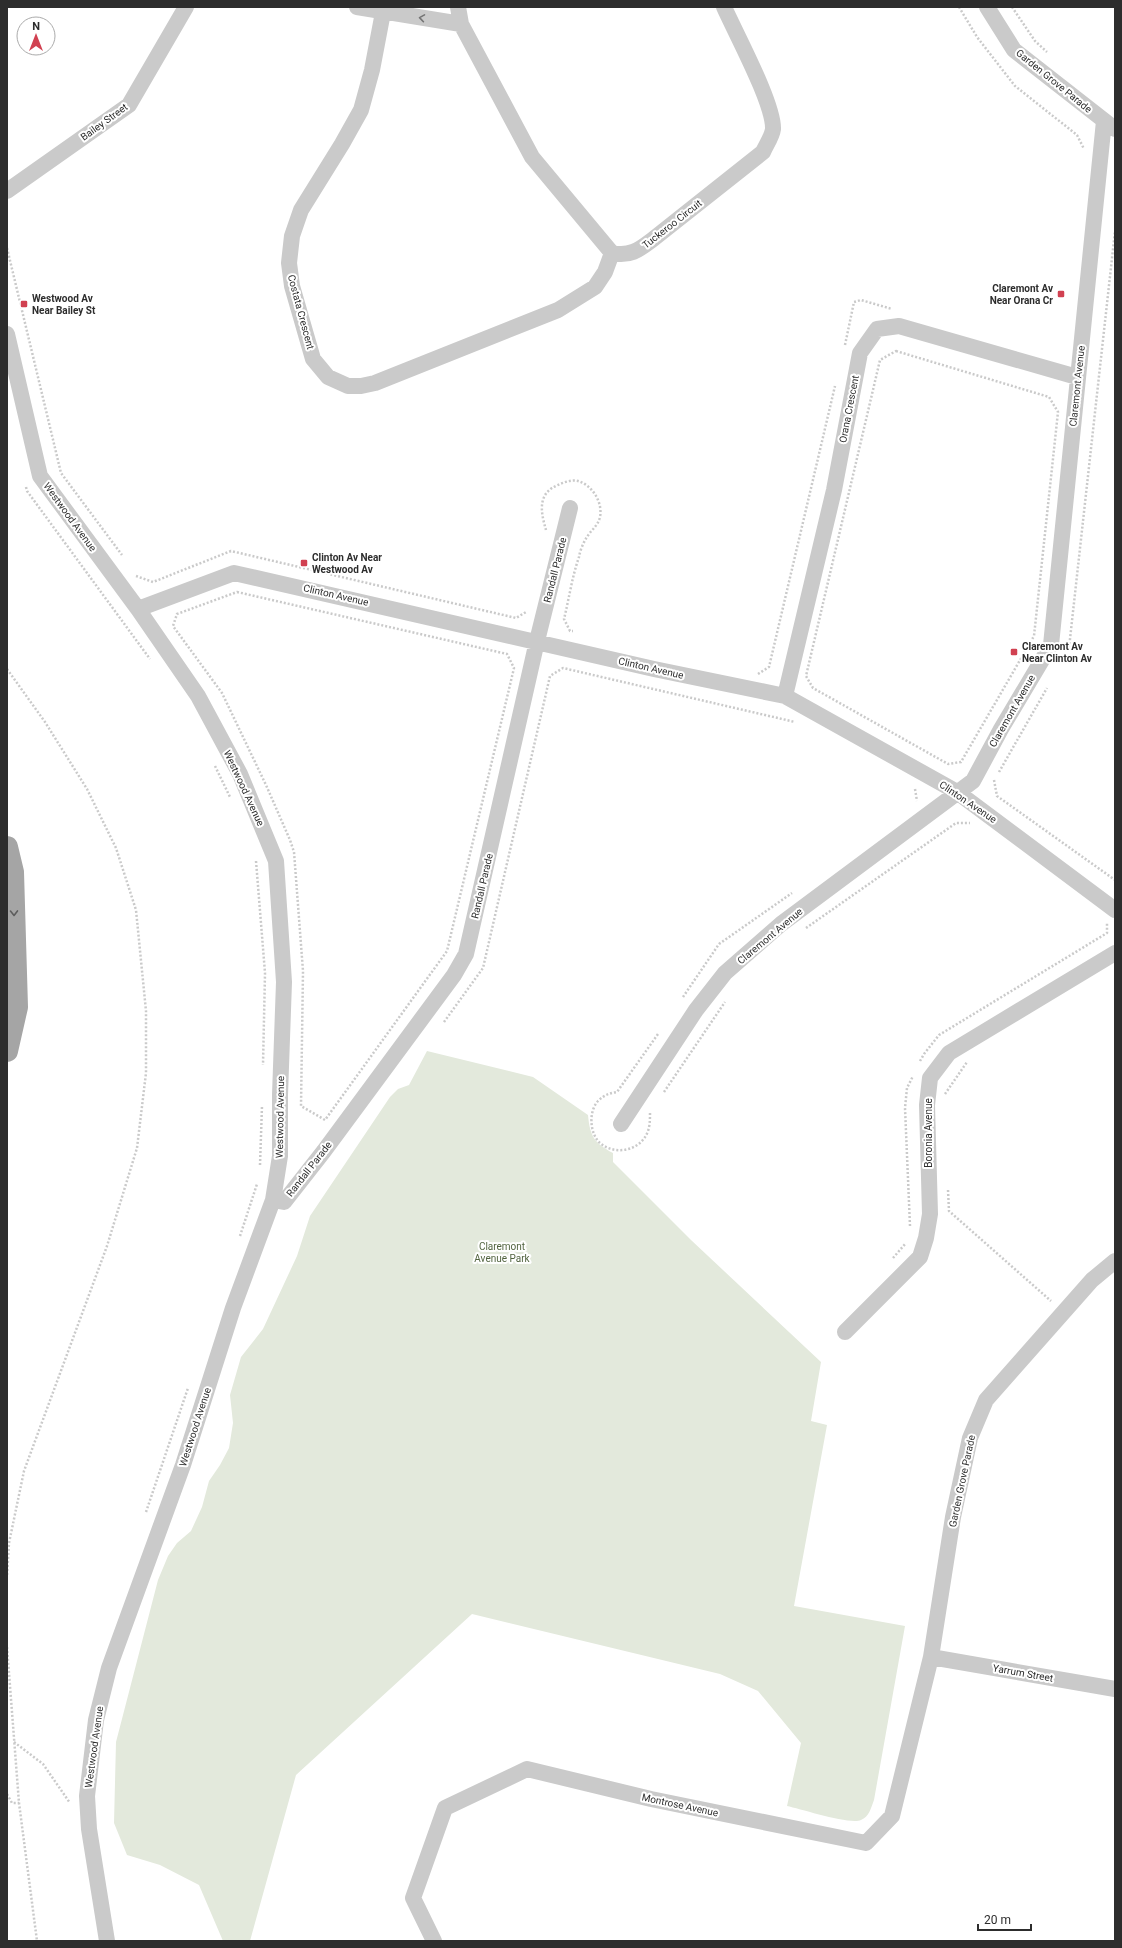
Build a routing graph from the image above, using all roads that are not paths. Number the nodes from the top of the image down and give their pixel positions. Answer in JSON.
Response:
{"nodes":[{"id":1,"x":186,"y":7,"type":"edge"},
{"id":2,"x":357,"y":7,"type":"edge"},
{"id":3,"x":458,"y":7,"type":"edge"},
{"id":4,"x":724,"y":7,"type":"edge"},
{"id":5,"x":987,"y":7,"type":"edge"},
{"id":6,"x":384,"y":9,"type":"edge"},
{"id":7,"x":461,"y":24,"type":"junction"},
{"id":8,"x":1110,"y":125,"type":"edge"},
{"id":9,"x":7,"y":191,"type":"edge"},
{"id":10,"x":612,"y":253,"type":"junction"},
{"id":11,"x":7,"y":334,"type":"edge"},
{"id":12,"x":1077,"y":378,"type":"junction"},
{"id":13,"x":570,"y":508,"type":"dead end"},
{"id":14,"x":138,"y":609,"type":"junction"},
{"id":15,"x":537,"y":641,"type":"junction"},
{"id":16,"x":785,"y":696,"type":"junction"},
{"id":17,"x":957,"y":792,"type":"junction"},
{"id":18,"x":7,"y":847,"type":"edge"},
{"id":19,"x":1111,"y":916,"type":"edge"},
{"id":20,"x":1115,"y":953,"type":"edge"},
{"id":21,"x":7,"y":1051,"type":"edge"},
{"id":22,"x":621,"y":1124,"type":"dead end"},
{"id":23,"x":273,"y":1200,"type":"junction"},
{"id":24,"x":1115,"y":1261,"type":"edge"},
{"id":25,"x":845,"y":1332,"type":"dead end"},
{"id":26,"x":931,"y":1657,"type":"junction"},
{"id":27,"x":1115,"y":1689,"type":"edge"},
{"id":28,"x":107,"y":1941,"type":"edge"},
{"id":29,"x":434,"y":1941,"type":"edge"}],
"edges":[{"from":1,"to":9,"type":"street","name":"Bailey Street"},
{"from":2,"to":6,"type":"street"},
{"from":3,"to":7,"type":"street"},
{"from":4,"to":10,"type":"street","name":"Tuckeroo Circuit"},
{"from":5,"to":8,"type":"street","name":"Garden Grove Parade"},
{"from":7,"to":6,"type":"street","one_way":true},
{"from":6,"to":10,"type":"street","name":"Costata Crescent"},
{"from":7,"to":10,"type":"street"},
{"from":8,"to":12,"type":"street","name":"Claremont Avenue"},
{"from":11,"to":14,"type":"street","name":"Westwood Avenue"},
{"from":12,"to":16,"type":"street","name":"Orana Crescent"},
{"from":12,"to":17,"type":"street","name":"Claremont Avenue"},
{"from":13,"to":15,"type":"street","name":"Randall Parade"},
{"from":14,"to":15,"type":"street","name":"Clinton Avenue"},
{"from":14,"to":23,"type":"street","name":"Westwood Avenue"},
{"from":15,"to":16,"type":"street","name":"Clinton Avenue"},
{"from":15,"to":23,"type":"street","name":"Randall Parade"},
{"from":16,"to":17,"type":"street","name":"Clinton Avenue"},
{"from":17,"to":19,"type":"street","name":"Clinton Avenue"},
{"from":17,"to":22,"type":"street","name":"Claremont Avenue"},
{"from":18,"to":21,"type":"main road","one_way":true},
{"from":20,"to":25,"type":"street","name":"Boronia Avenue"},
{"from":23,"to":28,"type":"street","name":"Westwood Avenue"},
{"from":24,"to":26,"type":"street","name":"Garden Grove Parade"},
{"from":26,"to":27,"type":"street","name":"Yarrum Street"},
{"from":26,"to":29,"type":"street","name":"Montrose Avenue"}]}
